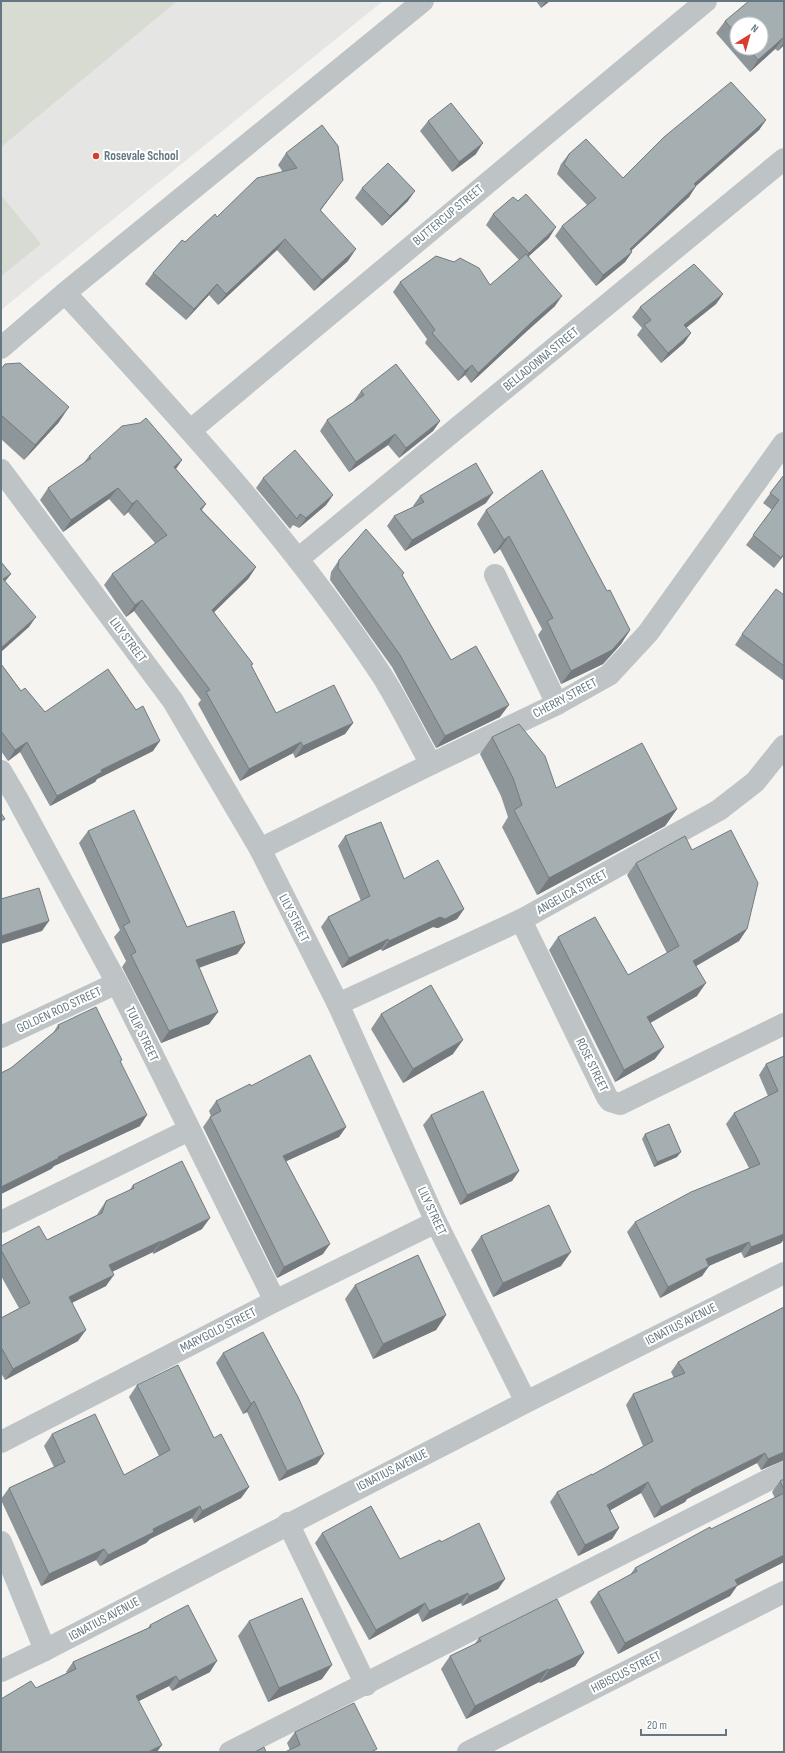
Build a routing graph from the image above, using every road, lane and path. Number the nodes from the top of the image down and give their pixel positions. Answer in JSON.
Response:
{"nodes":[{"id":1,"x":423,"y":1,"type":"edge"},
{"id":2,"x":706,"y":1,"type":"edge"},
{"id":3,"x":784,"y":159,"type":"edge"},
{"id":4,"x":65,"y":293,"type":"junction"},
{"id":5,"x":1,"y":348,"type":"edge"},
{"id":6,"x":191,"y":430,"type":"junction"},
{"id":7,"x":784,"y":442,"type":"edge"},
{"id":8,"x":1,"y":470,"type":"edge"},
{"id":9,"x":298,"y":559,"type":"junction"},
{"id":10,"x":495,"y":575,"type":"dead end"},
{"id":11,"x":557,"y":704,"type":"junction"},
{"id":12,"x":784,"y":746,"type":"edge"},
{"id":13,"x":430,"y":764,"type":"junction"},
{"id":14,"x":1,"y":771,"type":"edge"},
{"id":15,"x":260,"y":849,"type":"junction"},
{"id":16,"x":521,"y":920,"type":"junction"},
{"id":17,"x":117,"y":983,"type":"junction"},
{"id":18,"x":338,"y":1004,"type":"junction"},
{"id":19,"x":784,"y":1024,"type":"edge"},
{"id":20,"x":1,"y":1037,"type":"edge"},
{"id":21,"x":189,"y":1130,"type":"junction"},
{"id":22,"x":1,"y":1222,"type":"edge"},
{"id":23,"x":436,"y":1222,"type":"junction"},
{"id":24,"x":784,"y":1273,"type":"edge"},
{"id":25,"x":275,"y":1301,"type":"junction"},
{"id":26,"x":526,"y":1402,"type":"junction"},
{"id":27,"x":1,"y":1442,"type":"edge"},
{"id":28,"x":784,"y":1472,"type":"edge"},
{"id":29,"x":288,"y":1523,"type":"junction"},
{"id":30,"x":1,"y":1542,"type":"edge"},
{"id":31,"x":784,"y":1592,"type":"edge"},
{"id":32,"x":45,"y":1650,"type":"junction"},
{"id":33,"x":1,"y":1671,"type":"edge"},
{"id":34,"x":366,"y":1685,"type":"junction"},
{"id":35,"x":230,"y":1752,"type":"edge"},
{"id":36,"x":468,"y":1752,"type":"edge"}],
"edges":[{"from":1,"to":4,"type":"street"},
{"from":2,"to":6,"type":"street","name":"BUTTERCUP STREET"},
{"from":3,"to":9,"type":"street","name":"BELLADONNA STREET"},
{"from":4,"to":5,"type":"street"},
{"from":4,"to":6,"type":"street"},
{"from":6,"to":9,"type":"street"},
{"from":7,"to":11,"type":"street","name":"CHERRY STREET"},
{"from":8,"to":15,"type":"street","name":"LILY STREET"},
{"from":9,"to":13,"type":"street"},
{"from":10,"to":11,"type":"street"},
{"from":11,"to":13,"type":"street","name":"CHERRY STREET"},
{"from":12,"to":16,"type":"street","name":"ANGELICA STREET"},
{"from":13,"to":15,"type":"street","name":"CHERRY STREET"},
{"from":14,"to":17,"type":"street","name":"TULIP STREET"},
{"from":15,"to":18,"type":"street","name":"LILY STREET"},
{"from":16,"to":18,"type":"street","name":"ANGELICA STREET"},
{"from":16,"to":19,"type":"street","name":"ROSE STREET"},
{"from":17,"to":20,"type":"street","name":"GOLDEN ROD STREET"},
{"from":17,"to":21,"type":"street","name":"TULIP STREET"},
{"from":18,"to":23,"type":"street","name":"LILY STREET"},
{"from":21,"to":22,"type":"street"},
{"from":21,"to":25,"type":"street","name":"TULIP STREET"},
{"from":23,"to":25,"type":"street","name":"MARYGOLD STREET"},
{"from":23,"to":26,"type":"street","name":"LILY STREET"},
{"from":24,"to":26,"type":"street","name":"IGNATIUS AVENUE"},
{"from":25,"to":27,"type":"street","name":"MARYGOLD STREET"},
{"from":26,"to":29,"type":"street","name":"IGNATIUS AVENUE"},
{"from":28,"to":34,"type":"street"},
{"from":29,"to":32,"type":"street","name":"IGNATIUS AVENUE"},
{"from":29,"to":34,"type":"street"},
{"from":30,"to":32,"type":"street"},
{"from":31,"to":36,"type":"street","name":"HIBISCUS STREET"},
{"from":32,"to":33,"type":"street","name":"IGNATIUS AVENUE"},
{"from":34,"to":35,"type":"street"}]}
